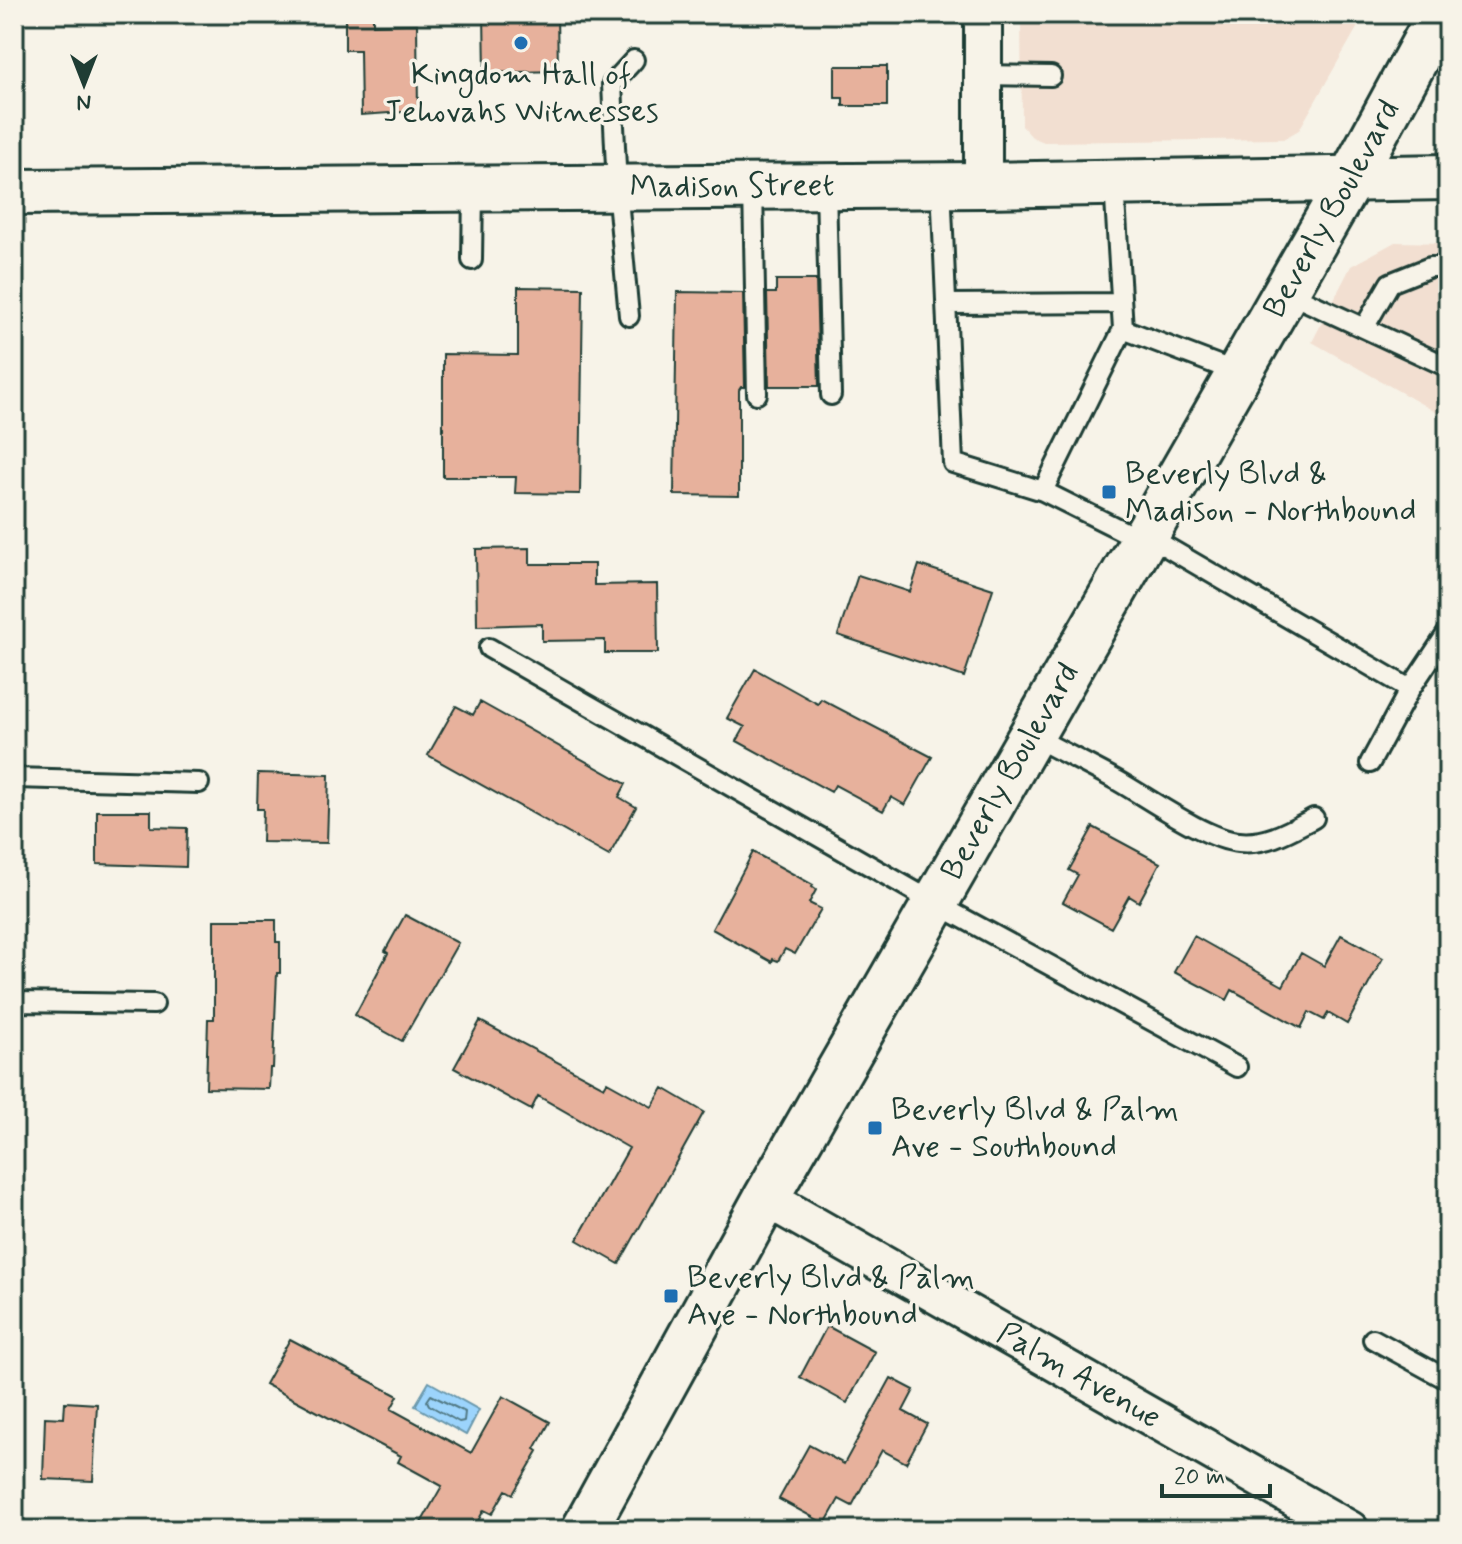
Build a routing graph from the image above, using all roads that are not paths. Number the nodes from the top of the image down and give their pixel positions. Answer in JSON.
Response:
{"nodes":[{"id":1,"x":983,"y":14,"type":"edge"},
{"id":2,"x":1440,"y":14,"type":"edge"},
{"id":3,"x":634,"y":60,"type":"dead end"},
{"id":4,"x":983,"y":75,"type":"junction"},
{"id":5,"x":1051,"y":76,"type":"dead end"},
{"id":6,"x":1448,"y":177,"type":"edge"},
{"id":7,"x":1351,"y":178,"type":"junction"},
{"id":8,"x":1114,"y":183,"type":"junction"},
{"id":9,"x":962,"y":185,"type":"junction"},
{"id":10,"x":753,"y":187,"type":"junction"},
{"id":11,"x":826,"y":187,"type":"junction"},
{"id":12,"x":617,"y":188,"type":"junction"},
{"id":13,"x":473,"y":189,"type":"junction"},
{"id":14,"x":14,"y":192,"type":"edge"},
{"id":15,"x":472,"y":260,"type":"dead end"},
{"id":16,"x":1448,"y":267,"type":"edge"},
{"id":17,"x":1286,"y":292,"type":"junction"},
{"id":18,"x":1121,"y":303,"type":"junction"},
{"id":19,"x":946,"y":304,"type":"junction"},
{"id":20,"x":629,"y":316,"type":"dead end"},
{"id":21,"x":1364,"y":328,"type":"junction"},
{"id":22,"x":1123,"y":329,"type":"junction"},
{"id":23,"x":1448,"y":367,"type":"edge"},
{"id":24,"x":1239,"y":373,"type":"junction"},
{"id":25,"x":757,"y":394,"type":"dead end"},
{"id":26,"x":831,"y":395,"type":"dead end"},
{"id":27,"x":1043,"y":491,"type":"junction"},
{"id":28,"x":1144,"y":538,"type":"junction"},
{"id":29,"x":1448,"y":632,"type":"edge"},
{"id":30,"x":489,"y":648,"type":"dead end"},
{"id":31,"x":1410,"y":689,"type":"junction"},
{"id":32,"x":1031,"y":735,"type":"junction"},
{"id":33,"x":1370,"y":763,"type":"dead end"},
{"id":34,"x":14,"y":778,"type":"edge"},
{"id":35,"x":199,"y":783,"type":"dead end"},
{"id":36,"x":1314,"y":818,"type":"dead end"},
{"id":37,"x":935,"y":903,"type":"junction"},
{"id":38,"x":14,"y":1002,"type":"edge"},
{"id":39,"x":154,"y":1004,"type":"dead end"},
{"id":40,"x":1237,"y":1067,"type":"dead end"},
{"id":41,"x":766,"y":1198,"type":"junction"},
{"id":42,"x":1373,"y":1339,"type":"dead end"},
{"id":43,"x":1448,"y":1380,"type":"edge"},
{"id":44,"x":584,"y":1530,"type":"edge"},
{"id":45,"x":1350,"y":1530,"type":"edge"}],
"edges":[{"from":1,"to":4,"type":"street"},
{"from":2,"to":7,"type":"main road","name":"Beverly Boulevard"},
{"from":3,"to":12,"type":"lane"},
{"from":4,"to":5,"type":"lane"},
{"from":4,"to":9,"type":"street"},
{"from":6,"to":7,"type":"main road","name":"Madison Street"},
{"from":7,"to":8,"type":"main road","name":"Madison Street"},
{"from":7,"to":17,"type":"main road","name":"Beverly Boulevard"},
{"from":8,"to":9,"type":"main road","name":"Madison Street"},
{"from":8,"to":18,"type":"lane"},
{"from":9,"to":11,"type":"main road","name":"Madison Street"},
{"from":9,"to":19,"type":"lane"},
{"from":10,"to":11,"type":"main road","name":"Madison Street"},
{"from":10,"to":12,"type":"main road","name":"Madison Street"},
{"from":10,"to":25,"type":"lane"},
{"from":11,"to":26,"type":"lane"},
{"from":12,"to":13,"type":"main road","name":"Madison Street"},
{"from":12,"to":20,"type":"lane"},
{"from":13,"to":14,"type":"main road","name":"Madison Street"},
{"from":13,"to":15,"type":"lane"},
{"from":16,"to":21,"type":"lane"},
{"from":17,"to":21,"type":"lane"},
{"from":17,"to":24,"type":"main road","name":"Beverly Boulevard"},
{"from":18,"to":19,"type":"lane"},
{"from":18,"to":22,"type":"lane"},
{"from":19,"to":27,"type":"lane"},
{"from":21,"to":23,"type":"lane"},
{"from":22,"to":24,"type":"lane"},
{"from":22,"to":27,"type":"lane"},
{"from":24,"to":28,"type":"main road","name":"Beverly Boulevard"},
{"from":27,"to":28,"type":"lane"},
{"from":28,"to":31,"type":"lane"},
{"from":28,"to":32,"type":"main road","name":"Beverly Boulevard"},
{"from":29,"to":31,"type":"lane"},
{"from":30,"to":37,"type":"lane"},
{"from":31,"to":33,"type":"lane"},
{"from":32,"to":36,"type":"lane"},
{"from":32,"to":37,"type":"main road","name":"Beverly Boulevard"},
{"from":34,"to":35,"type":"lane"},
{"from":37,"to":40,"type":"lane"},
{"from":37,"to":41,"type":"main road","name":"Beverly Boulevard"},
{"from":38,"to":39,"type":"lane"},
{"from":41,"to":44,"type":"main road","name":"Beverly Boulevard"},
{"from":41,"to":45,"type":"street","name":"Palm Avenue"},
{"from":42,"to":43,"type":"lane"}]}
